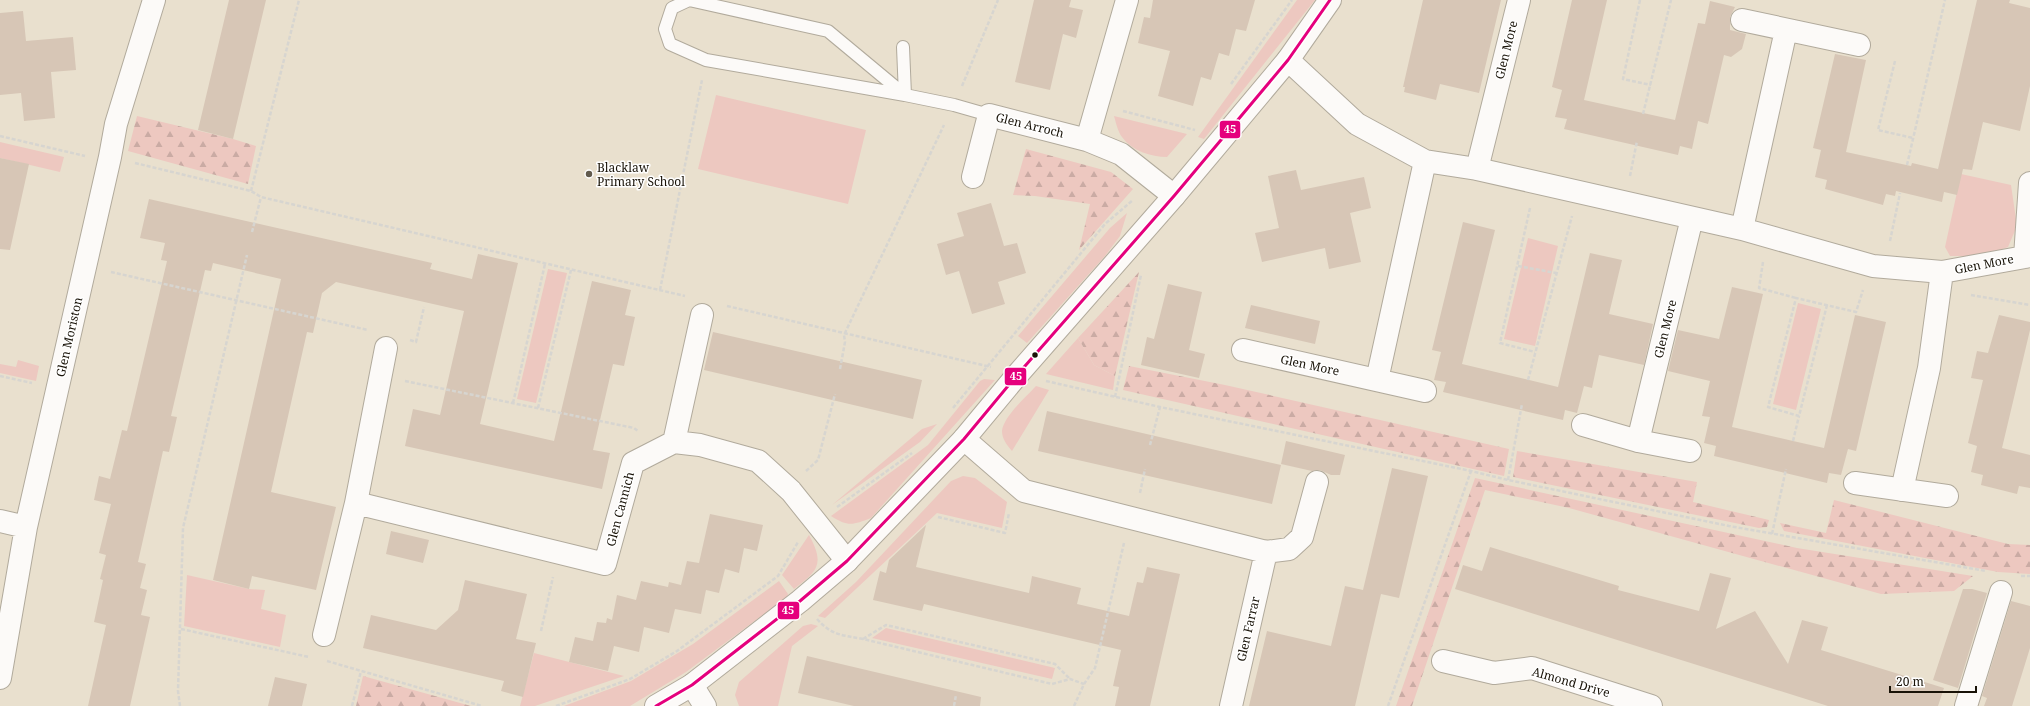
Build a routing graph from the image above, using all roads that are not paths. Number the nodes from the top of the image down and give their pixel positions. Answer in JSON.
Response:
{"nodes":[{"id":1,"x":154,"y":0,"type":"edge"},
{"id":2,"x":1127,"y":0,"type":"edge"},
{"id":3,"x":1330,"y":0,"type":"edge"},
{"id":4,"x":1519,"y":0,"type":"edge"},
{"id":5,"x":1742,"y":20,"type":"dead end"},
{"id":6,"x":1786,"y":30,"type":"junction"},
{"id":7,"x":1859,"y":45,"type":"dead end"},
{"id":8,"x":903,"y":47,"type":"dead end"},
{"id":9,"x":1288,"y":60,"type":"junction"},
{"id":10,"x":905,"y":95,"type":"junction"},
{"id":11,"x":989,"y":115,"type":"junction"},
{"id":12,"x":1087,"y":140,"type":"junction"},
{"id":13,"x":1425,"y":160,"type":"junction"},
{"id":14,"x":1477,"y":169,"type":"junction"},
{"id":15,"x":973,"y":177,"type":"dead end"},
{"id":16,"x":2030,"y":183,"type":"edge"},
{"id":17,"x":1174,"y":196,"type":"junction"},
{"id":18,"x":1692,"y":218,"type":"junction"},
{"id":19,"x":1742,"y":229,"type":"junction"},
{"id":20,"x":2027,"y":256,"type":"edge"},
{"id":21,"x":1941,"y":280,"type":"junction"},
{"id":22,"x":705,"y":306,"type":"road end"},
{"id":23,"x":388,"y":339,"type":"road end"},
{"id":24,"x":1243,"y":350,"type":"dead end"},
{"id":25,"x":1377,"y":380,"type":"junction"},
{"id":26,"x":1425,"y":391,"type":"dead end"},
{"id":27,"x":1583,"y":424,"type":"dead end"},
{"id":28,"x":964,"y":439,"type":"junction"},
{"id":29,"x":1638,"y":441,"type":"junction"},
{"id":30,"x":667,"y":446,"type":"junction"},
{"id":31,"x":1690,"y":451,"type":"dead end"},
{"id":32,"x":1317,"y":482,"type":"dead end"},
{"id":33,"x":1855,"y":482,"type":"dead end"},
{"id":34,"x":1902,"y":490,"type":"junction"},
{"id":35,"x":1947,"y":496,"type":"dead end"},
{"id":36,"x":356,"y":503,"type":"junction"},
{"id":37,"x":0,"y":521,"type":"edge"},
{"id":38,"x":26,"y":527,"type":"junction"},
{"id":39,"x":1266,"y":552,"type":"junction"},
{"id":40,"x":847,"y":561,"type":"junction"},
{"id":41,"x":2001,"y":592,"type":"dead end"},
{"id":42,"x":324,"y":635,"type":"dead end"},
{"id":43,"x":1443,"y":661,"type":"dead end"},
{"id":44,"x":0,"y":678,"type":"edge"},
{"id":45,"x":692,"y":685,"type":"junction"},
{"id":46,"x":656,"y":706,"type":"edge"},
{"id":47,"x":705,"y":706,"type":"edge"},
{"id":48,"x":1231,"y":706,"type":"edge"},
{"id":49,"x":1651,"y":706,"type":"edge"},
{"id":50,"x":1966,"y":706,"type":"edge"}],
"edges":[{"from":1,"to":38,"type":"street","name":"Glen Moriston"},
{"from":2,"to":12,"type":"street"},
{"from":3,"to":9,"type":"street"},
{"from":4,"to":14,"type":"street","name":"Glen More"},
{"from":5,"to":6,"type":"street"},
{"from":6,"to":7,"type":"street"},
{"from":6,"to":19,"type":"street"},
{"from":8,"to":10,"type":"lane"},
{"from":9,"to":13,"type":"street","name":"Glen More"},
{"from":9,"to":17,"type":"street"},
{"from":10,"to":10,"type":"lane"},
{"from":10,"to":11,"type":"lane"},
{"from":11,"to":12,"type":"street","name":"Glen Arroch"},
{"from":11,"to":15,"type":"street","name":"Glen Arroch"},
{"from":12,"to":17,"type":"street","name":"Glen Arroch"},
{"from":13,"to":14,"type":"street","name":"Glen More"},
{"from":13,"to":25,"type":"street"},
{"from":14,"to":18,"type":"street","name":"Glen More"},
{"from":16,"to":20,"type":"street","name":"Glen More"},
{"from":17,"to":28,"type":"street"},
{"from":18,"to":19,"type":"street","name":"Glen More"},
{"from":18,"to":29,"type":"street","name":"Glen More"},
{"from":19,"to":21,"type":"street","name":"Glen More"},
{"from":20,"to":21,"type":"street","name":"Glen More"},
{"from":21,"to":34,"type":"street"},
{"from":22,"to":30,"type":"street"},
{"from":23,"to":36,"type":"street"},
{"from":24,"to":25,"type":"street","name":"Glen More"},
{"from":25,"to":26,"type":"street","name":"Glen More"},
{"from":27,"to":29,"type":"street"},
{"from":28,"to":39,"type":"street"},
{"from":28,"to":40,"type":"street"},
{"from":29,"to":31,"type":"street"},
{"from":30,"to":36,"type":"street","name":"Glen Cannich"},
{"from":30,"to":40,"type":"street"},
{"from":32,"to":39,"type":"street"},
{"from":33,"to":34,"type":"street"},
{"from":34,"to":35,"type":"street"},
{"from":36,"to":42,"type":"street"},
{"from":37,"to":38,"type":"street"},
{"from":38,"to":44,"type":"street","name":"Glen Moriston"},
{"from":39,"to":48,"type":"street","name":"Glen Farrar"},
{"from":40,"to":45,"type":"street"},
{"from":41,"to":50,"type":"street"},
{"from":43,"to":49,"type":"street","name":"Almond Drive"},
{"from":45,"to":46,"type":"street"},
{"from":45,"to":47,"type":"street"}]}
